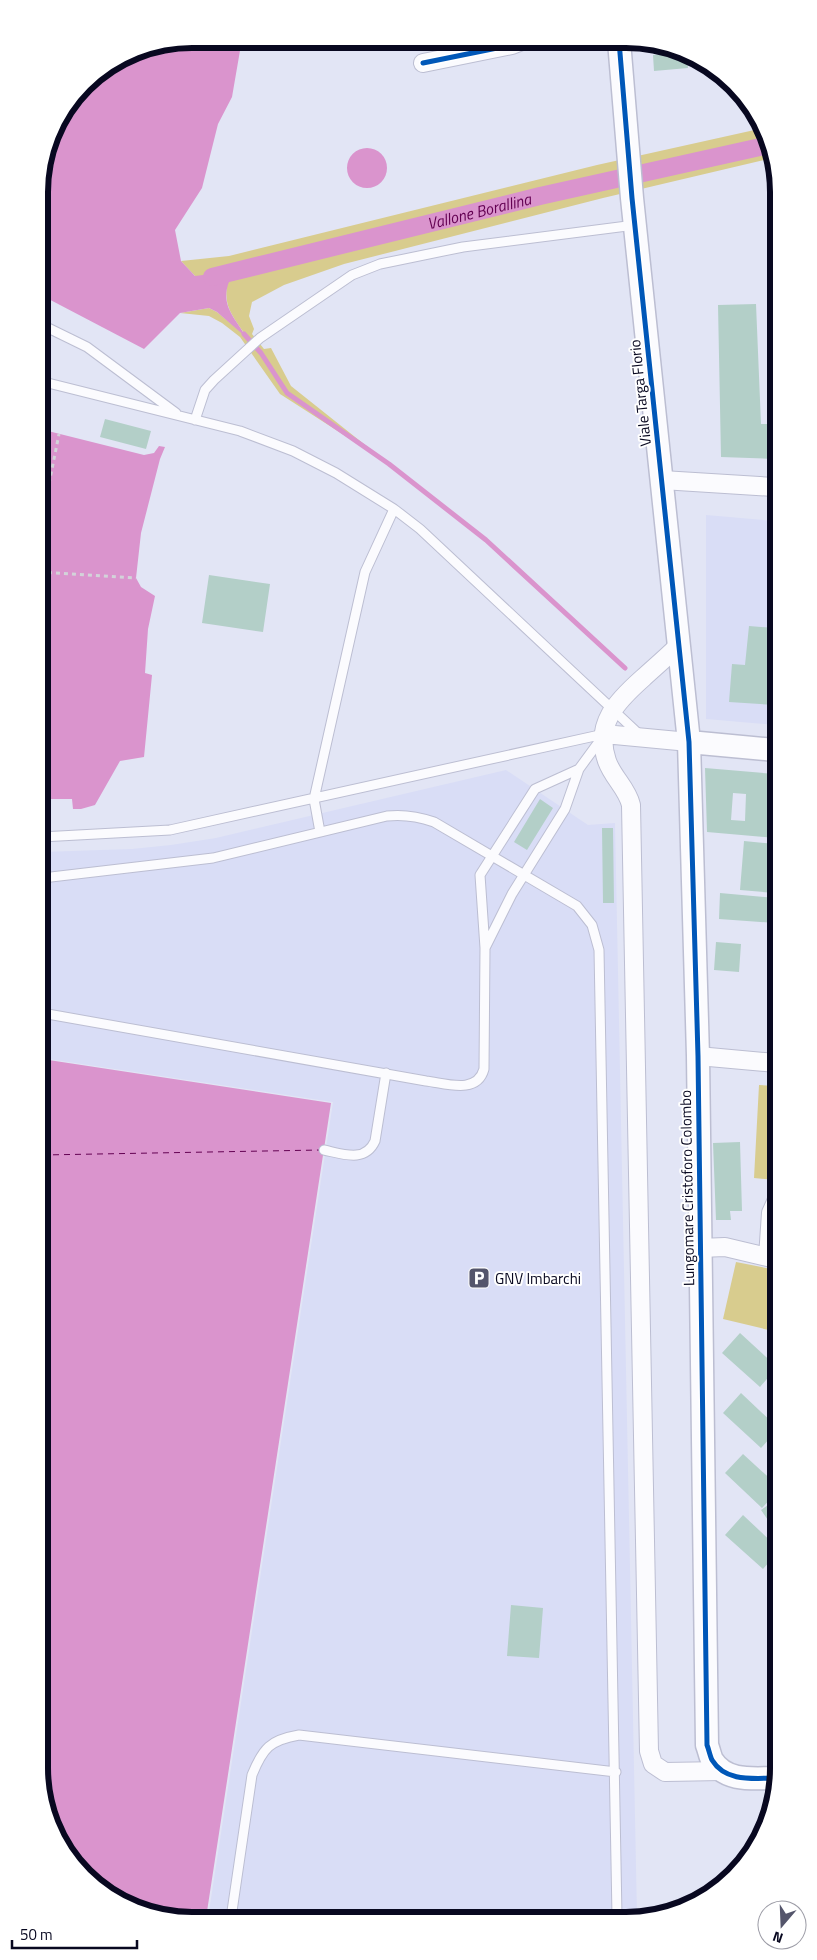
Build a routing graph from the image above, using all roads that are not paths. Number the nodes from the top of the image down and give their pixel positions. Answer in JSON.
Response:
{"nodes":[{"id":1,"x":502,"y":47,"type":"edge"},
{"id":2,"x":619,"y":47,"type":"edge"},
{"id":3,"x":423,"y":63,"type":"dead end"},
{"id":4,"x":635,"y":225,"type":"junction"},
{"id":5,"x":48,"y":328,"type":"edge"},
{"id":6,"x":48,"y":383,"type":"edge"},
{"id":7,"x":180,"y":416,"type":"junction"},
{"id":8,"x":195,"y":420,"type":"junction"},
{"id":9,"x":662,"y":480,"type":"junction"},
{"id":10,"x":770,"y":487,"type":"edge"},
{"id":11,"x":394,"y":509,"type":"junction"},
{"id":12,"x":680,"y":644,"type":"junction"},
{"id":13,"x":613,"y":709,"type":"junction"},
{"id":14,"x":604,"y":734,"type":"junction"},
{"id":15,"x":643,"y":738,"type":"junction"},
{"id":16,"x":690,"y":742,"type":"junction"},
{"id":17,"x":770,"y":749,"type":"edge"},
{"id":18,"x":579,"y":769,"type":"junction"},
{"id":19,"x":314,"y":799,"type":"junction"},
{"id":20,"x":320,"y":832,"type":"junction"},
{"id":21,"x":48,"y":837,"type":"edge"},
{"id":22,"x":492,"y":856,"type":"junction"},
{"id":23,"x":524,"y":875,"type":"junction"},
{"id":24,"x":48,"y":878,"type":"edge"},
{"id":25,"x":485,"y":948,"type":"junction"},
{"id":26,"x":48,"y":1015,"type":"edge"},
{"id":27,"x":698,"y":1056,"type":"junction"},
{"id":28,"x":769,"y":1061,"type":"edge"},
{"id":29,"x":386,"y":1073,"type":"junction"},
{"id":30,"x":324,"y":1150,"type":"dead end"},
{"id":31,"x":700,"y":1248,"type":"junction"},
{"id":32,"x":769,"y":1257,"type":"edge"},
{"id":33,"x":722,"y":1771,"type":"junction"},
{"id":34,"x":616,"y":1772,"type":"junction"},
{"id":35,"x":769,"y":1778,"type":"edge"},
{"id":36,"x":232,"y":1912,"type":"edge"},
{"id":37,"x":617,"y":1912,"type":"edge"}],
"edges":[{"from":1,"to":3,"type":"street"},
{"from":2,"to":4,"type":"street","name":"Viale Targa Florio"},
{"from":4,"to":8,"type":"lane"},
{"from":4,"to":9,"type":"street","name":"Viale Targa Florio"},
{"from":5,"to":7,"type":"lane"},
{"from":6,"to":7,"type":"lane"},
{"from":7,"to":8,"type":"lane"},
{"from":8,"to":11,"type":"lane"},
{"from":9,"to":10,"type":"street"},
{"from":9,"to":12,"type":"street","name":"Viale Targa Florio"},
{"from":11,"to":13,"type":"lane"},
{"from":11,"to":19,"type":"lane"},
{"from":12,"to":13,"type":"street"},
{"from":12,"to":16,"type":"street","name":"Viale Targa Florio"},
{"from":13,"to":14,"type":"street"},
{"from":13,"to":15,"type":"lane"},
{"from":14,"to":15,"type":"street"},
{"from":14,"to":18,"type":"lane"},
{"from":14,"to":19,"type":"lane"},
{"from":14,"to":33,"type":"street"},
{"from":15,"to":16,"type":"street"},
{"from":16,"to":17,"type":"street"},
{"from":16,"to":27,"type":"street","name":"Lungomare Cristoforo Colombo"},
{"from":18,"to":22,"type":"lane"},
{"from":18,"to":23,"type":"lane"},
{"from":19,"to":20,"type":"lane"},
{"from":19,"to":21,"type":"lane"},
{"from":20,"to":22,"type":"lane"},
{"from":20,"to":24,"type":"lane"},
{"from":22,"to":23,"type":"lane"},
{"from":22,"to":25,"type":"lane"},
{"from":23,"to":25,"type":"lane"},
{"from":23,"to":34,"type":"lane"},
{"from":25,"to":29,"type":"lane"},
{"from":26,"to":29,"type":"lane"},
{"from":27,"to":28,"type":"street"},
{"from":27,"to":31,"type":"street","name":"Lungomare Cristoforo Colombo"},
{"from":29,"to":30,"type":"lane"},
{"from":31,"to":32,"type":"street"},
{"from":31,"to":33,"type":"street","name":"Lungomare Cristoforo Colombo"},
{"from":33,"to":35,"type":"street"},
{"from":34,"to":36,"type":"lane"},
{"from":34,"to":37,"type":"lane"}]}
